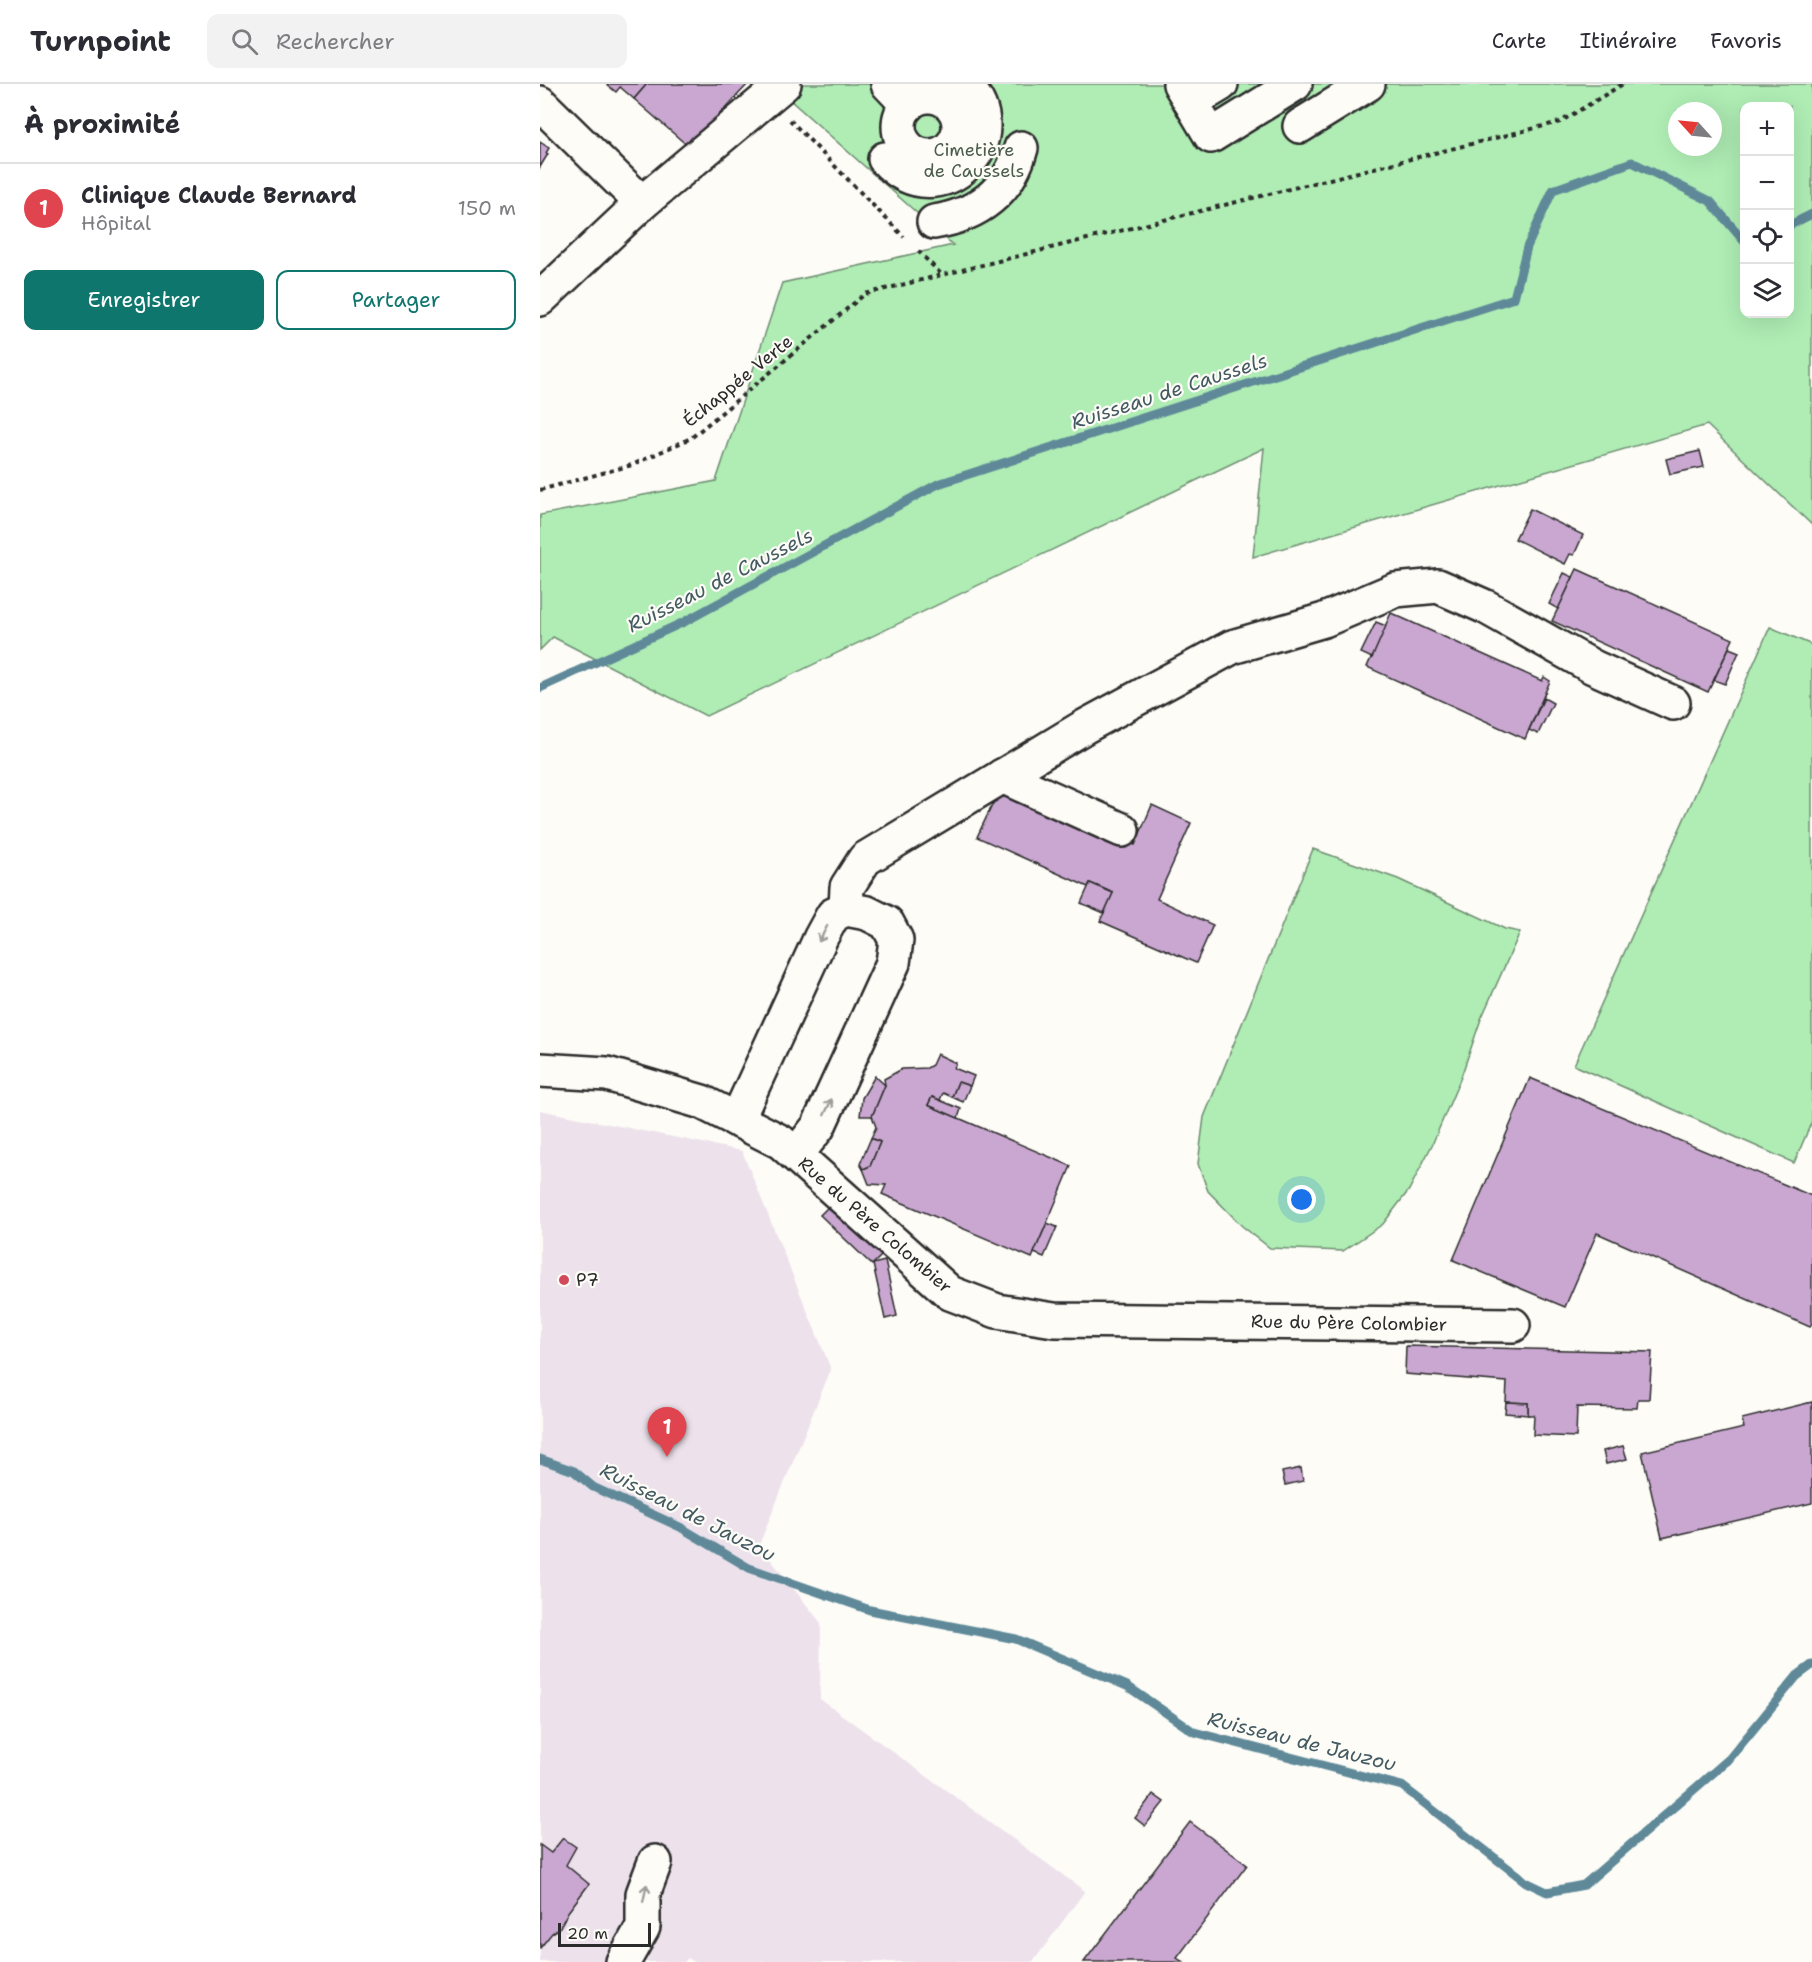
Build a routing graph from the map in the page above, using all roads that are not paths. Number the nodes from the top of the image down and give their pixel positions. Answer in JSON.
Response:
{"nodes":[{"id":1,"x":963,"y":84,"type":"edge"},
{"id":2,"x":1221,"y":84,"type":"edge"},
{"id":3,"x":1295,"y":84,"type":"edge"},
{"id":4,"x":1368,"y":84,"type":"edge"},
{"id":5,"x":776,"y":91,"type":"edge"},
{"id":6,"x":1186,"y":93,"type":"edge"},
{"id":7,"x":898,"y":94,"type":"edge"},
{"id":8,"x":540,"y":103,"type":"edge"},
{"id":9,"x":1300,"y":126,"type":"dead end"},
{"id":10,"x":1013,"y":135,"type":"dead end"},
{"id":11,"x":885,"y":159,"type":"dead end"},
{"id":12,"x":977,"y":180,"type":"junction"},
{"id":13,"x":903,"y":199,"type":"dead end"},
{"id":14,"x":642,"y":203,"type":"junction"},
{"id":15,"x":934,"y":222,"type":"dead end"},
{"id":16,"x":540,"y":299,"type":"edge"},
{"id":17,"x":1673,"y":704,"type":"dead end"},
{"id":18,"x":1002,"y":776,"type":"junction"},
{"id":19,"x":1122,"y":830,"type":"dead end"},
{"id":20,"x":846,"y":909,"type":"junction"},
{"id":21,"x":540,"y":1070,"type":"edge"},
{"id":22,"x":737,"y":1120,"type":"junction"},
{"id":23,"x":796,"y":1155,"type":"junction"},
{"id":24,"x":1513,"y":1325,"type":"dead end"},
{"id":25,"x":655,"y":1862,"type":"dead end"},
{"id":26,"x":623,"y":1962,"type":"edge"}],
"edges":[{"from":1,"to":12,"type":"street"},
{"from":2,"to":6,"type":"street"},
{"from":3,"to":6,"type":"street"},
{"from":4,"to":9,"type":"street"},
{"from":5,"to":14,"type":"street"},
{"from":7,"to":12,"type":"street"},
{"from":8,"to":14,"type":"street"},
{"from":10,"to":12,"type":"street"},
{"from":11,"to":12,"type":"street"},
{"from":12,"to":13,"type":"street"},
{"from":12,"to":15,"type":"street"},
{"from":14,"to":16,"type":"street"},
{"from":17,"to":18,"type":"street"},
{"from":18,"to":19,"type":"street"},
{"from":18,"to":20,"type":"street"},
{"from":20,"to":22,"type":"street","one_way":true},
{"from":23,"to":20,"type":"street","one_way":true},
{"from":21,"to":22,"type":"street","name":"Rue du Père Colombier"},
{"from":22,"to":23,"type":"street","name":"Rue du Père Colombier"},
{"from":23,"to":24,"type":"street","name":"Rue du Père Colombier"},
{"from":26,"to":25,"type":"street","one_way":true}]}
